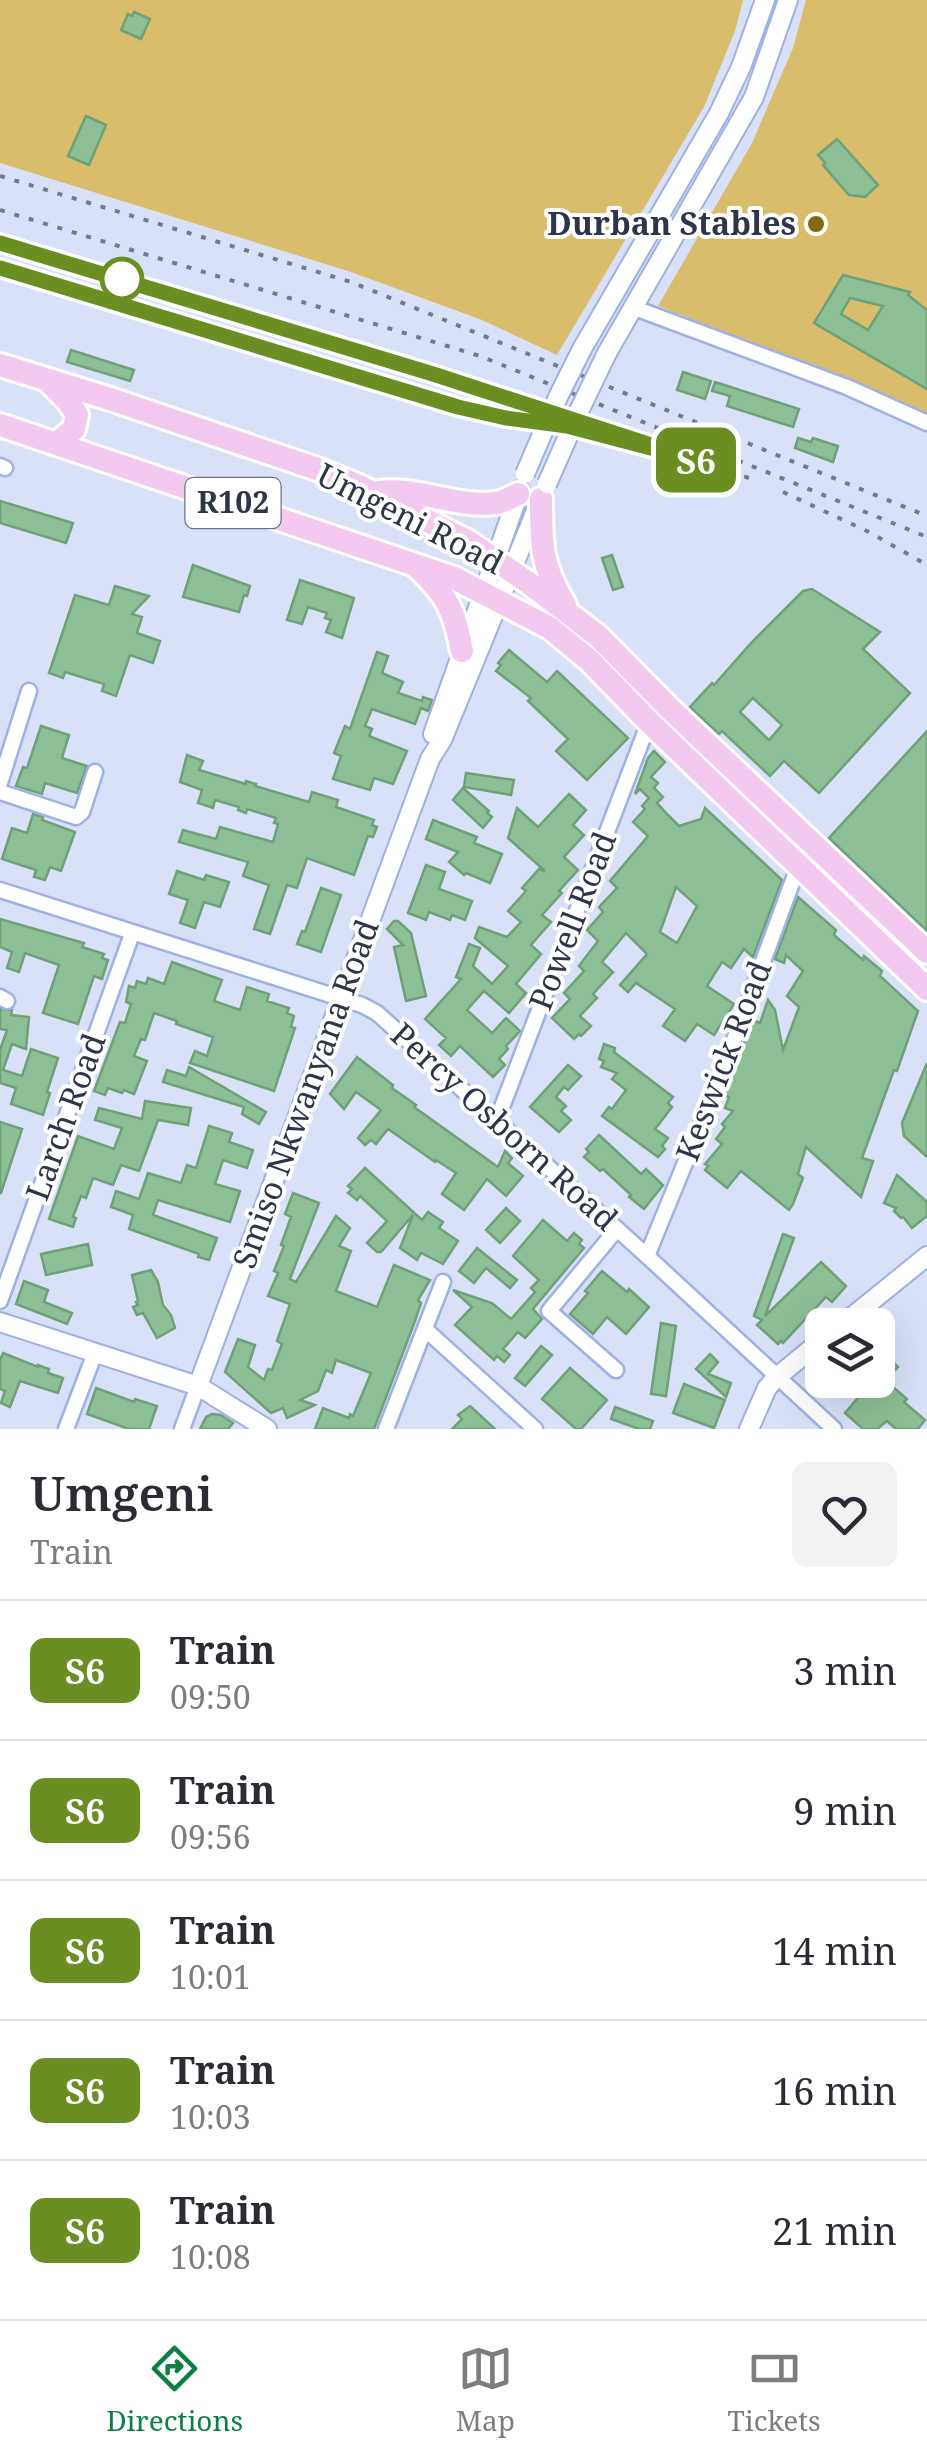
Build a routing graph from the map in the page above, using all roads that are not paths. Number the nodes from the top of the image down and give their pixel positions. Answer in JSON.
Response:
{"nodes":[{"id":1,"x":765,"y":0,"type":"edge"},
{"id":2,"x":788,"y":0,"type":"edge"},
{"id":3,"x":632,"y":307,"type":"junction"},
{"id":4,"x":0,"y":365,"type":"edge"},
{"id":5,"x":49,"y":382,"type":"junction"},
{"id":6,"x":927,"y":423,"type":"edge"},
{"id":7,"x":0,"y":425,"type":"edge"},
{"id":8,"x":56,"y":444,"type":"junction"},
{"id":9,"x":533,"y":488,"type":"junction"},
{"id":10,"x":372,"y":494,"type":"junction"},
{"id":11,"x":414,"y":564,"type":"junction"},
{"id":12,"x":503,"y":565,"type":"junction"},
{"id":13,"x":492,"y":597,"type":"junction"},
{"id":14,"x":570,"y":612,"type":"junction"},
{"id":15,"x":462,"y":651,"type":"junction"},
{"id":16,"x":29,"y":691,"type":"dead end"},
{"id":17,"x":650,"y":722,"type":"junction"},
{"id":18,"x":430,"y":759,"type":"junction"},
{"id":19,"x":94,"y":772,"type":"dead end"},
{"id":20,"x":0,"y":783,"type":"edge"},
{"id":21,"x":0,"y":792,"type":"edge"},
{"id":22,"x":799,"y":864,"type":"junction"},
{"id":23,"x":0,"y":890,"type":"edge"},
{"id":24,"x":132,"y":934,"type":"junction"},
{"id":25,"x":927,"y":952,"type":"edge"},
{"id":26,"x":927,"y":989,"type":"edge"},
{"id":27,"x":341,"y":1000,"type":"junction"},
{"id":28,"x":497,"y":1120,"type":"junction"},
{"id":29,"x":616,"y":1229,"type":"junction"},
{"id":30,"x":647,"y":1256,"type":"junction"},
{"id":31,"x":927,"y":1256,"type":"edge"},
{"id":32,"x":442,"y":1282,"type":"dead end"},
{"id":33,"x":0,"y":1300,"type":"edge"},
{"id":34,"x":863,"y":1308,"type":"edge"},
{"id":35,"x":0,"y":1322,"type":"edge"},
{"id":36,"x":424,"y":1330,"type":"junction"},
{"id":37,"x":95,"y":1353,"type":"junction"},
{"id":38,"x":805,"y":1354,"type":"edge"},
{"id":39,"x":616,"y":1370,"type":"dead end"},
{"id":40,"x":778,"y":1376,"type":"junction"},
{"id":41,"x":198,"y":1386,"type":"junction"},
{"id":42,"x":66,"y":1429,"type":"edge"},
{"id":43,"x":182,"y":1429,"type":"edge"},
{"id":44,"x":266,"y":1429,"type":"edge"},
{"id":45,"x":386,"y":1429,"type":"edge"},
{"id":46,"x":535,"y":1429,"type":"edge"},
{"id":47,"x":749,"y":1429,"type":"edge"},
{"id":48,"x":834,"y":1429,"type":"edge"}],
"edges":[{"from":1,"to":9,"type":"street","name":"Smiso Nkwanyana Road","bridge":true},
{"from":2,"to":3,"type":"street","name":"Smiso Nkwanyana Road"},
{"from":3,"to":6,"type":"street"},
{"from":3,"to":9,"type":"street","name":"Smiso Nkwanyana Road","bridge":true},
{"from":4,"to":5,"type":"main road","name":"Umgeni Road","number":"R102"},
{"from":5,"to":8,"type":"main road"},
{"from":5,"to":10,"type":"main road","name":"Umgeni Road","number":"R102"},
{"from":7,"to":8,"type":"main road","name":"Umgeni Road","number":"R102"},
{"from":8,"to":11,"type":"main road","name":"Umgeni Road","number":"R102"},
{"from":9,"to":10,"type":"main road"},
{"from":9,"to":12,"type":"street","name":"Smiso Nkwanyana Road"},
{"from":9,"to":14,"type":"main road"},
{"from":10,"to":12,"type":"main road","name":"Umgeni Road","number":"R102"},
{"from":11,"to":13,"type":"main road","name":"Umgeni Road","number":"R102"},
{"from":11,"to":15,"type":"main road"},
{"from":12,"to":13,"type":"street","name":"Smiso Nkwanyana Road"},
{"from":12,"to":14,"type":"main road","name":"Umgeni Road","number":"R102"},
{"from":13,"to":15,"type":"street","name":"Smiso Nkwanyana Road"},
{"from":13,"to":17,"type":"main road","name":"Umgeni Road","number":"R102"},
{"from":13,"to":18,"type":"street","name":"Smiso Nkwanyana Road"},
{"from":14,"to":25,"type":"main road","name":"Umgeni Road","number":"R102"},
{"from":15,"to":18,"type":"street","name":"Smiso Nkwanyana Road"},
{"from":16,"to":20,"type":"street"},
{"from":17,"to":22,"type":"main road","name":"Umgeni Road","number":"R102"},
{"from":17,"to":28,"type":"street","name":"Powell Road"},
{"from":18,"to":27,"type":"street","name":"Smiso Nkwanyana Road"},
{"from":19,"to":21,"type":"street"},
{"from":22,"to":26,"type":"main road","name":"Umgeni Road","number":"R102"},
{"from":22,"to":30,"type":"street","name":"Keswick Road"},
{"from":23,"to":24,"type":"street","name":"Percy Osborn Road"},
{"from":24,"to":27,"type":"street","name":"Percy Osborn Road"},
{"from":24,"to":33,"type":"street","name":"Larch Road"},
{"from":27,"to":28,"type":"street","name":"Percy Osborn Road"},
{"from":27,"to":41,"type":"street","name":"Smiso Nkwanyana Road"},
{"from":28,"to":29,"type":"street","name":"Percy Osborn Road"},
{"from":29,"to":30,"type":"street","name":"Percy Osborn Road"},
{"from":29,"to":39,"type":"street"},
{"from":30,"to":40,"type":"street","name":"Percy Osborn Road"},
{"from":31,"to":34,"type":"street"},
{"from":32,"to":36,"type":"street"},
{"from":35,"to":37,"type":"street"},
{"from":36,"to":45,"type":"street"},
{"from":36,"to":46,"type":"street"},
{"from":37,"to":41,"type":"street"},
{"from":37,"to":42,"type":"street"},
{"from":38,"to":40,"type":"street"},
{"from":40,"to":47,"type":"street"},
{"from":40,"to":48,"type":"street","name":"Percy Osborn Road"},
{"from":41,"to":43,"type":"street","name":"Smiso Nkwanyana Road"},
{"from":41,"to":44,"type":"street"}]}
